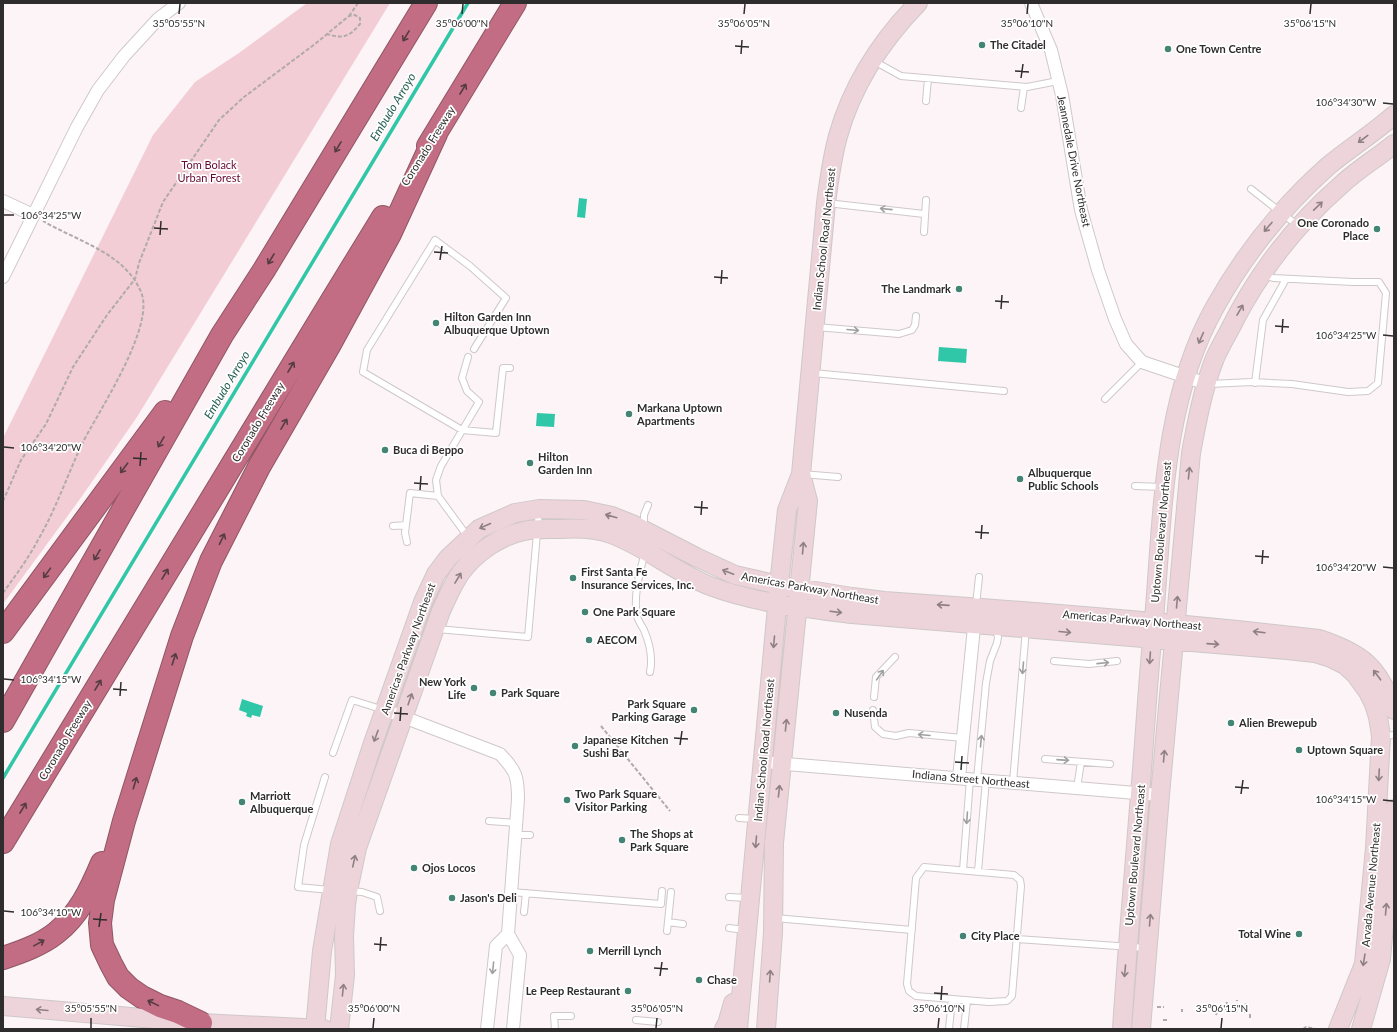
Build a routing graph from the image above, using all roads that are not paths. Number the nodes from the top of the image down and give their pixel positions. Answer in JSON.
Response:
{"nodes":[{"id":1,"x":179,"y":3,"type":"edge"},
{"id":2,"x":426,"y":3,"type":"edge"},
{"id":3,"x":515,"y":3,"type":"edge"},
{"id":4,"x":918,"y":3,"type":"edge"},
{"id":5,"x":1031,"y":3,"type":"edge"},
{"id":6,"x":872,"y":61,"type":"junction"},
{"id":7,"x":928,"y":79,"type":"junction"},
{"id":8,"x":1058,"y":81,"type":"junction"},
{"id":9,"x":1024,"y":87,"type":"junction"},
{"id":10,"x":926,"y":100,"type":"dead end"},
{"id":11,"x":1021,"y":108,"type":"dead end"},
{"id":12,"x":1394,"y":115,"type":"edge"},
{"id":13,"x":436,"y":134,"type":"junction"},
{"id":14,"x":1394,"y":144,"type":"edge"},
{"id":15,"x":1251,"y":189,"type":"dead end"},
{"id":16,"x":926,"y":200,"type":"dead end"},
{"id":17,"x":3,"y":201,"type":"edge"},
{"id":18,"x":826,"y":203,"type":"junction"},
{"id":19,"x":1281,"y":212,"type":"junction"},
{"id":20,"x":924,"y":214,"type":"junction"},
{"id":21,"x":34,"y":215,"type":"junction"},
{"id":22,"x":1299,"y":226,"type":"junction"},
{"id":23,"x":924,"y":232,"type":"dead end"},
{"id":24,"x":1262,"y":274,"type":"junction"},
{"id":25,"x":3,"y":277,"type":"edge"},
{"id":26,"x":1286,"y":279,"type":"junction"},
{"id":27,"x":916,"y":316,"type":"dead end"},
{"id":28,"x":814,"y":327,"type":"junction"},
{"id":29,"x":222,"y":335,"type":"junction"},
{"id":30,"x":474,"y":349,"type":"dead end"},
{"id":31,"x":468,"y":358,"type":"dead end"},
{"id":32,"x":1142,"y":362,"type":"junction"},
{"id":33,"x":510,"y":368,"type":"dead end"},
{"id":34,"x":810,"y":372,"type":"junction"},
{"id":35,"x":1186,"y":377,"type":"junction"},
{"id":36,"x":1255,"y":382,"type":"junction"},
{"id":37,"x":1207,"y":384,"type":"junction"},
{"id":38,"x":1004,"y":391,"type":"dead end"},
{"id":39,"x":1105,"y":399,"type":"dead end"},
{"id":40,"x":462,"y":430,"type":"junction"},
{"id":41,"x":801,"y":474,"type":"junction"},
{"id":42,"x":838,"y":477,"type":"dead end"},
{"id":43,"x":1135,"y":486,"type":"dead end"},
{"id":44,"x":1165,"y":487,"type":"junction"},
{"id":45,"x":438,"y":496,"type":"junction"},
{"id":46,"x":648,"y":506,"type":"dead end"},
{"id":47,"x":539,"y":509,"type":"junction"},
{"id":48,"x":406,"y":525,"type":"junction"},
{"id":49,"x":393,"y":526,"type":"dead end"},
{"id":50,"x":537,"y":530,"type":"junction"},
{"id":51,"x":645,"y":540,"type":"junction"},
{"id":52,"x":407,"y":542,"type":"dead end"},
{"id":53,"x":474,"y":545,"type":"junction"},
{"id":54,"x":979,"y":577,"type":"dead end"},
{"id":55,"x":779,"y":584,"type":"junction"},
{"id":56,"x":800,"y":587,"type":"junction"},
{"id":57,"x":778,"y":603,"type":"junction"},
{"id":58,"x":798,"y":607,"type":"junction"},
{"id":59,"x":984,"y":617,"type":"junction"},
{"id":60,"x":1035,"y":621,"type":"junction"},
{"id":61,"x":435,"y":629,"type":"junction"},
{"id":62,"x":1152,"y":630,"type":"junction"},
{"id":63,"x":3,"y":632,"type":"edge"},
{"id":64,"x":1175,"y":632,"type":"junction"},
{"id":65,"x":895,"y":656,"type":"dead end"},
{"id":66,"x":1054,"y":661,"type":"dead end"},
{"id":67,"x":1117,"y":661,"type":"dead end"},
{"id":68,"x":650,"y":672,"type":"dead end"},
{"id":69,"x":874,"y":697,"type":"dead end"},
{"id":70,"x":386,"y":710,"type":"junction"},
{"id":71,"x":873,"y":710,"type":"dead end"},
{"id":72,"x":1394,"y":710,"type":"edge"},
{"id":73,"x":404,"y":717,"type":"junction"},
{"id":74,"x":3,"y":721,"type":"edge"},
{"id":75,"x":1387,"y":735,"type":"edge"},
{"id":76,"x":963,"y":738,"type":"junction"},
{"id":77,"x":332,"y":753,"type":"dead end"},
{"id":78,"x":1045,"y":759,"type":"dead end"},
{"id":79,"x":763,"y":762,"type":"junction"},
{"id":80,"x":1081,"y":762,"type":"junction"},
{"id":81,"x":782,"y":764,"type":"junction"},
{"id":82,"x":1110,"y":764,"type":"dead end"},
{"id":83,"x":324,"y":777,"type":"dead end"},
{"id":84,"x":973,"y":779,"type":"junction"},
{"id":85,"x":1013,"y":782,"type":"junction"},
{"id":86,"x":1077,"y":788,"type":"junction"},
{"id":87,"x":1140,"y":793,"type":"junction"},
{"id":88,"x":1160,"y":795,"type":"junction"},
{"id":89,"x":1394,"y":809,"type":"edge"},
{"id":90,"x":740,"y":818,"type":"dead end"},
{"id":91,"x":758,"y":819,"type":"junction"},
{"id":92,"x":124,"y":821,"type":"junction"},
{"id":93,"x":488,"y":821,"type":"dead end"},
{"id":94,"x":516,"y":823,"type":"junction"},
{"id":95,"x":530,"y":835,"type":"dead end"},
{"id":96,"x":515,"y":836,"type":"junction"},
{"id":97,"x":3,"y":842,"type":"edge"},
{"id":98,"x":1383,"y":849,"type":"junction"},
{"id":99,"x":963,"y":870,"type":"junction"},
{"id":100,"x":978,"y":871,"type":"junction"},
{"id":101,"x":340,"y":891,"type":"junction"},
{"id":102,"x":662,"y":891,"type":"dead end"},
{"id":103,"x":511,"y":892,"type":"junction"},
{"id":104,"x":671,"y":892,"type":"dead end"},
{"id":105,"x":526,"y":893,"type":"junction"},
{"id":106,"x":728,"y":897,"type":"dead end"},
{"id":107,"x":750,"y":898,"type":"junction"},
{"id":108,"x":380,"y":911,"type":"dead end"},
{"id":109,"x":524,"y":912,"type":"dead end"},
{"id":110,"x":773,"y":918,"type":"junction"},
{"id":111,"x":668,"y":922,"type":"junction"},
{"id":112,"x":683,"y":924,"type":"dead end"},
{"id":113,"x":729,"y":928,"type":"dead end"},
{"id":114,"x":912,"y":930,"type":"junction"},
{"id":115,"x":667,"y":931,"type":"dead end"},
{"id":116,"x":747,"y":933,"type":"junction"},
{"id":117,"x":508,"y":934,"type":"junction"},
{"id":118,"x":1017,"y":939,"type":"junction"},
{"id":119,"x":1127,"y":947,"type":"junction"},
{"id":120,"x":1148,"y":948,"type":"junction"},
{"id":121,"x":3,"y":958,"type":"edge"},
{"id":122,"x":952,"y":999,"type":"junction"},
{"id":123,"x":768,"y":1001,"type":"junction"},
{"id":124,"x":967,"y":1001,"type":"junction"},
{"id":125,"x":3,"y":1006,"type":"edge"},
{"id":126,"x":571,"y":1016,"type":"dead end"},
{"id":127,"x":636,"y":1020,"type":"dead end"},
{"id":128,"x":658,"y":1022,"type":"dead end"},
{"id":129,"x":201,"y":1023,"type":"junction"},
{"id":130,"x":318,"y":1029,"type":"edge"},
{"id":131,"x":339,"y":1029,"type":"edge"},
{"id":132,"x":487,"y":1029,"type":"edge"},
{"id":133,"x":513,"y":1029,"type":"edge"},
{"id":134,"x":555,"y":1029,"type":"edge"},
{"id":135,"x":724,"y":1029,"type":"edge"},
{"id":136,"x":738,"y":1029,"type":"edge"},
{"id":137,"x":766,"y":1029,"type":"edge"},
{"id":138,"x":776,"y":1029,"type":"edge"},
{"id":139,"x":949,"y":1029,"type":"edge"},
{"id":140,"x":964,"y":1029,"type":"edge"},
{"id":141,"x":1122,"y":1029,"type":"edge"},
{"id":142,"x":1141,"y":1029,"type":"edge"},
{"id":143,"x":1338,"y":1029,"type":"edge"},
{"id":144,"x":1361,"y":1029,"type":"edge"}],
"edges":[{"from":1,"to":21,"type":"street"},
{"from":2,"to":29,"type":"highway","one_way":true},
{"from":13,"to":3,"type":"highway","name":"Coronado Freeway","one_way":true},
{"from":4,"to":6,"type":"street","name":"Indian School Road Northeast"},
{"from":5,"to":8,"type":"street","name":"Jeannedale Drive Northeast"},
{"from":6,"to":7,"type":"lane"},
{"from":6,"to":18,"type":"street","name":"Indian School Road Northeast"},
{"from":7,"to":9,"type":"lane"},
{"from":7,"to":10,"type":"lane"},
{"from":8,"to":9,"type":"lane"},
{"from":8,"to":32,"type":"street","name":"Jeannedale Drive Northeast"},
{"from":9,"to":11,"type":"lane"},
{"from":12,"to":19,"type":"street","name":"Uptown Boulevard Northeast","one_way":true},
{"from":92,"to":13,"type":"highway","one_way":true},
{"from":97,"to":13,"type":"highway","name":"Coronado Freeway","one_way":true},
{"from":22,"to":14,"type":"street","name":"Uptown Boulevard Northeast","one_way":true},
{"from":15,"to":19,"type":"lane"},
{"from":16,"to":20,"type":"lane"},
{"from":17,"to":21,"type":"street"},
{"from":20,"to":18,"type":"lane","one_way":true},
{"from":18,"to":28,"type":"street","name":"Indian School Road Northeast"},
{"from":19,"to":22,"type":"lane"},
{"from":19,"to":35,"type":"street","name":"Uptown Boulevard Northeast","one_way":true},
{"from":20,"to":23,"type":"lane"},
{"from":21,"to":25,"type":"street"},
{"from":22,"to":24,"type":"street","name":"Uptown Boulevard Northeast"},
{"from":24,"to":26,"type":"lane"},
{"from":37,"to":24,"type":"street","name":"Uptown Boulevard Northeast","one_way":true},
{"from":26,"to":36,"type":"lane"},
{"from":26,"to":36,"type":"lane"},
{"from":28,"to":27,"type":"lane","one_way":true},
{"from":28,"to":34,"type":"street","name":"Indian School Road Northeast"},
{"from":29,"to":63,"type":"highway","one_way":true},
{"from":29,"to":74,"type":"highway","one_way":true},
{"from":30,"to":40,"type":"lane"},
{"from":31,"to":40,"type":"lane"},
{"from":32,"to":35,"type":"street","name":"Jeannedale Drive Northeast"},
{"from":32,"to":39,"type":"lane"},
{"from":33,"to":40,"type":"lane"},
{"from":34,"to":38,"type":"lane"},
{"from":34,"to":41,"type":"street","name":"Indian School Road Northeast"},
{"from":35,"to":37,"type":"street","name":"Jeannedale Drive Northeast"},
{"from":35,"to":44,"type":"street","name":"Uptown Boulevard Northeast"},
{"from":36,"to":37,"type":"lane"},
{"from":64,"to":37,"type":"street","name":"Uptown Boulevard Northeast","one_way":true},
{"from":40,"to":45,"type":"lane"},
{"from":41,"to":42,"type":"lane"},
{"from":41,"to":55,"type":"street","name":"Indian School Road Northeast"},
{"from":56,"to":41,"type":"street","name":"Indian School Road Northeast","one_way":true},
{"from":43,"to":44,"type":"lane"},
{"from":44,"to":62,"type":"street","name":"Uptown Boulevard Northeast"},
{"from":45,"to":48,"type":"lane"},
{"from":45,"to":53,"type":"lane"},
{"from":46,"to":51,"type":"lane"},
{"from":47,"to":50,"type":"lane"},
{"from":51,"to":47,"type":"street","name":"Americas Parkway Northeast","one_way":true},
{"from":47,"to":53,"type":"street","name":"Americas Parkway Northeast","one_way":true},
{"from":48,"to":49,"type":"lane"},
{"from":48,"to":52,"type":"lane"},
{"from":50,"to":51,"type":"street","name":"Americas Parkway Northeast"},
{"from":50,"to":53,"type":"street","name":"Americas Parkway Northeast"},
{"from":50,"to":61,"type":"lane"},
{"from":55,"to":51,"type":"street","name":"Americas Parkway Northeast","one_way":true},
{"from":51,"to":57,"type":"street","name":"Americas Parkway Northeast"},
{"from":51,"to":68,"type":"lane"},
{"from":61,"to":53,"type":"street","name":"Americas Parkway Northeast","one_way":true},
{"from":53,"to":70,"type":"street","name":"Americas Parkway Northeast"},
{"from":54,"to":59,"type":"lane"},
{"from":55,"to":56,"type":"street","name":"Americas Parkway Northeast"},
{"from":55,"to":57,"type":"street","name":"Indian School Road Northeast"},
{"from":56,"to":58,"type":"street","name":"Indian School Road Northeast"},
{"from":59,"to":56,"type":"street","name":"Americas Parkway Northeast","one_way":true},
{"from":57,"to":58,"type":"street","name":"Americas Parkway Northeast"},
{"from":57,"to":79,"type":"street","name":"Indian School Road Northeast","one_way":true},
{"from":58,"to":59,"type":"street","name":"Americas Parkway Northeast","one_way":true},
{"from":81,"to":58,"type":"street","name":"Indian School Road Northeast","one_way":true},
{"from":59,"to":60,"type":"street","name":"Americas Parkway Northeast"},
{"from":59,"to":60,"type":"street","name":"Americas Parkway Northeast"},
{"from":59,"to":76,"type":"street"},
{"from":84,"to":59,"type":"lane","one_way":true},
{"from":60,"to":62,"type":"street","name":"Americas Parkway Northeast"},
{"from":60,"to":62,"type":"street","name":"Americas Parkway Northeast","one_way":true},
{"from":60,"to":85,"type":"lane","one_way":true},
{"from":73,"to":61,"type":"street","name":"Americas Parkway Northeast","one_way":true},
{"from":62,"to":64,"type":"street","name":"Americas Parkway Northeast"},
{"from":62,"to":87,"type":"street","name":"Uptown Boulevard Northeast","one_way":true},
{"from":72,"to":64,"type":"street","name":"Americas Parkway Northeast","one_way":true},
{"from":64,"to":75,"type":"street","name":"Americas Parkway Northeast","one_way":true},
{"from":88,"to":64,"type":"street","name":"Uptown Boulevard Northeast","one_way":true},
{"from":69,"to":65,"type":"lane","one_way":true},
{"from":66,"to":67,"type":"lane","one_way":true},
{"from":70,"to":73,"type":"street"},
{"from":70,"to":77,"type":"lane"},
{"from":70,"to":101,"type":"street","name":"Americas Parkway Northeast","one_way":true},
{"from":76,"to":71,"type":"lane","one_way":true},
{"from":73,"to":94,"type":"street"},
{"from":101,"to":73,"type":"street","name":"Americas Parkway Northeast","one_way":true},
{"from":75,"to":98,"type":"street","name":"Arvada Avenue Northeast","one_way":true},
{"from":76,"to":84,"type":"street"},
{"from":78,"to":80,"type":"lane","one_way":true},
{"from":79,"to":81,"type":"street","name":"Indiana Street Northeast"},
{"from":79,"to":91,"type":"street","name":"Indian School Road Northeast"},
{"from":80,"to":82,"type":"lane"},
{"from":80,"to":86,"type":"lane"},
{"from":81,"to":84,"type":"street","name":"Indiana Street Northeast"},
{"from":110,"to":81,"type":"street","name":"Indian School Road Northeast","one_way":true},
{"from":83,"to":101,"type":"lane"},
{"from":84,"to":85,"type":"street","name":"Indiana Street Northeast"},
{"from":84,"to":99,"type":"lane","one_way":true},
{"from":84,"to":100,"type":"lane"},
{"from":85,"to":86,"type":"street","name":"Indiana Street Northeast"},
{"from":86,"to":87,"type":"street","name":"Indiana Street Northeast"},
{"from":87,"to":88,"type":"street","name":"Indiana Street Northeast"},
{"from":87,"to":119,"type":"street","name":"Uptown Boulevard Northeast"},
{"from":120,"to":88,"type":"street","name":"Uptown Boulevard Northeast","one_way":true},
{"from":89,"to":98,"type":"street","name":"Arvada Avenue Northeast"},
{"from":90,"to":91,"type":"lane"},
{"from":91,"to":107,"type":"street","name":"Indian School Road Northeast","one_way":true},
{"from":121,"to":92,"type":"highway","one_way":true},
{"from":129,"to":92,"type":"highway","one_way":true},
{"from":93,"to":94,"type":"lane"},
{"from":94,"to":96,"type":"street"},
{"from":95,"to":96,"type":"lane"},
{"from":96,"to":103,"type":"street"},
{"from":98,"to":143,"type":"street","name":"Arvada Avenue Northeast","one_way":true},
{"from":144,"to":98,"type":"street","name":"Arvada Avenue Northeast","one_way":true},
{"from":99,"to":100,"type":"lane"},
{"from":99,"to":114,"type":"lane"},
{"from":100,"to":118,"type":"lane"},
{"from":101,"to":108,"type":"lane"},
{"from":101,"to":130,"type":"street","name":"Americas Parkway Northeast"},
{"from":131,"to":101,"type":"street","name":"Americas Parkway Northeast","one_way":true},
{"from":102,"to":105,"type":"lane"},
{"from":103,"to":105,"type":"lane"},
{"from":103,"to":117,"type":"street"},
{"from":104,"to":111,"type":"lane"},
{"from":105,"to":109,"type":"lane"},
{"from":106,"to":107,"type":"lane"},
{"from":107,"to":116,"type":"street","name":"Indian School Road Northeast"},
{"from":110,"to":114,"type":"lane"},
{"from":123,"to":110,"type":"street","name":"Indian School Road Northeast","one_way":true},
{"from":111,"to":112,"type":"lane"},
{"from":111,"to":115,"type":"lane"},
{"from":113,"to":116,"type":"lane"},
{"from":114,"to":122,"type":"lane"},
{"from":116,"to":135,"type":"street"},
{"from":116,"to":136,"type":"street","name":"Indian School Road Northeast"},
{"from":117,"to":132,"type":"street","one_way":true},
{"from":117,"to":133,"type":"street"},
{"from":118,"to":119,"type":"lane"},
{"from":118,"to":124,"type":"lane"},
{"from":119,"to":120,"type":"lane"},
{"from":119,"to":141,"type":"street","name":"Uptown Boulevard Northeast","one_way":true},
{"from":120,"to":142,"type":"street","name":"Uptown Boulevard Northeast"},
{"from":122,"to":124,"type":"lane"},
{"from":122,"to":139,"type":"lane"},
{"from":123,"to":137,"type":"street","name":"Indian School Road Northeast"},
{"from":123,"to":138,"type":"street"},
{"from":124,"to":140,"type":"lane"},
{"from":129,"to":125,"type":"street","one_way":true},
{"from":126,"to":134,"type":"lane"},
{"from":127,"to":128,"type":"lane"},
{"from":129,"to":130,"type":"street"}]}
